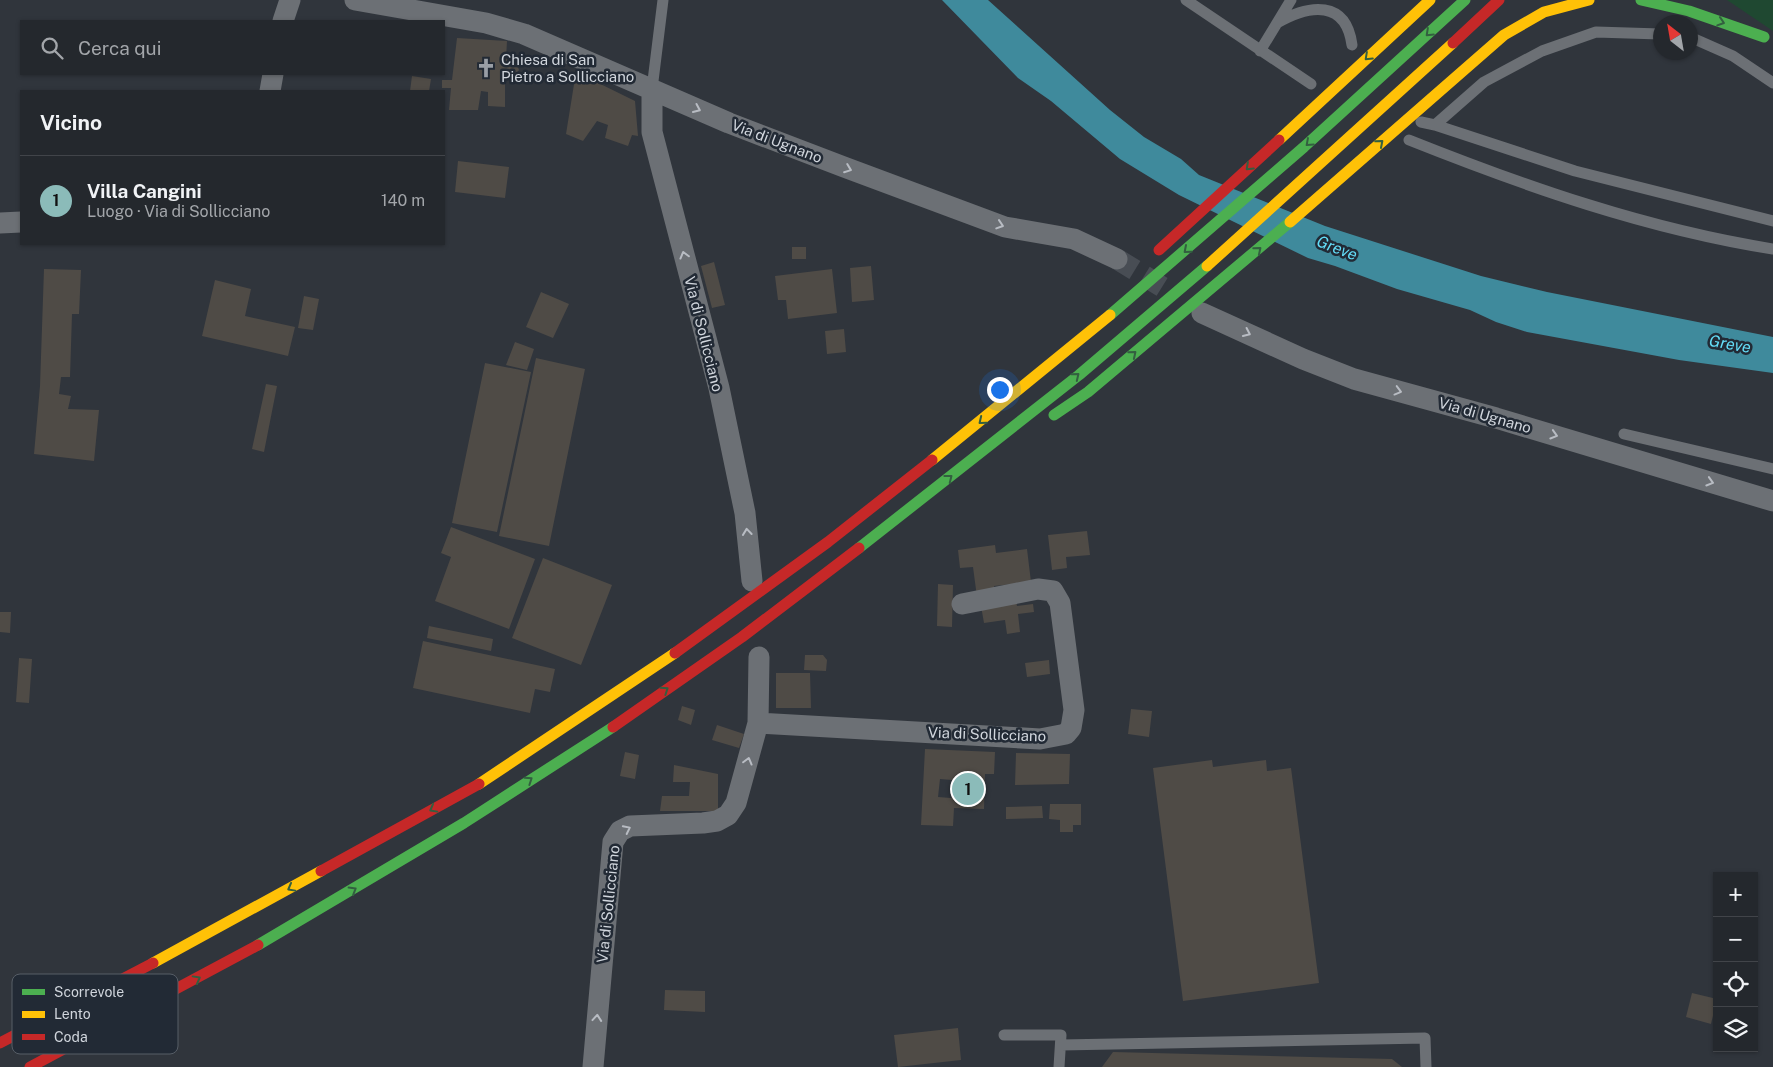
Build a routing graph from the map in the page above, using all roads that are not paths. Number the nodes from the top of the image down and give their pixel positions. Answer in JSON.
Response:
{"nodes":[{"id":1,"x":290,"y":0,"type":"edge"},
{"id":2,"x":356,"y":0,"type":"edge"},
{"id":3,"x":663,"y":0,"type":"edge"},
{"id":4,"x":1186,"y":0,"type":"edge"},
{"id":5,"x":1291,"y":0,"type":"edge"},
{"id":6,"x":1430,"y":0,"type":"edge"},
{"id":7,"x":1465,"y":0,"type":"edge"},
{"id":8,"x":1499,"y":0,"type":"edge"},
{"id":9,"x":1589,"y":0,"type":"edge"},
{"id":10,"x":1641,"y":0,"type":"edge"},
{"id":11,"x":1726,"y":10,"type":"dead end"},
{"id":12,"x":434,"y":12,"type":"edge"},
{"id":13,"x":283,"y":20,"type":"edge"},
{"id":14,"x":1277,"y":23,"type":"junction"},
{"id":15,"x":1653,"y":34,"type":"edge"},
{"id":16,"x":1769,"y":40,"type":"edge"},
{"id":17,"x":1698,"y":41,"type":"edge"},
{"id":18,"x":1352,"y":44,"type":"dead end"},
{"id":19,"x":1260,"y":51,"type":"junction"},
{"id":20,"x":273,"y":75,"type":"edge"},
{"id":21,"x":1773,"y":83,"type":"edge"},
{"id":22,"x":1311,"y":84,"type":"dead end"},
{"id":23,"x":652,"y":89,"type":"junction"},
{"id":24,"x":270,"y":90,"type":"edge"},
{"id":25,"x":1421,"y":122,"type":"dead end"},
{"id":26,"x":1435,"y":125,"type":"junction"},
{"id":27,"x":1409,"y":140,"type":"dead end"},
{"id":28,"x":1773,"y":221,"type":"edge"},
{"id":29,"x":20,"y":222,"type":"edge"},
{"id":30,"x":0,"y":223,"type":"edge"},
{"id":31,"x":1773,"y":249,"type":"edge"},
{"id":32,"x":1153,"y":255,"type":"dead end"},
{"id":33,"x":1118,"y":259,"type":"tunnel mouth"},
{"id":34,"x":1202,"y":313,"type":"dead end"},
{"id":35,"x":1047,"y":420,"type":"dead end"},
{"id":36,"x":947,"y":432,"type":"dead end"},
{"id":37,"x":1624,"y":434,"type":"dead end"},
{"id":38,"x":990,"y":460,"type":"dead end"},
{"id":39,"x":1773,"y":469,"type":"edge"},
{"id":40,"x":1773,"y":502,"type":"edge"},
{"id":41,"x":782,"y":578,"type":"junction"},
{"id":42,"x":752,"y":581,"type":"dead end"},
{"id":43,"x":796,"y":598,"type":"junction"},
{"id":44,"x":962,"y":604,"type":"dead end"},
{"id":45,"x":759,"y":657,"type":"dead end"},
{"id":46,"x":758,"y":723,"type":"junction"},
{"id":47,"x":134,"y":974,"type":"edge"},
{"id":48,"x":178,"y":989,"type":"edge"},
{"id":49,"x":1004,"y":1035,"type":"dead end"},
{"id":50,"x":12,"y":1038,"type":"edge"},
{"id":51,"x":0,"y":1044,"type":"edge"},
{"id":52,"x":1061,"y":1045,"type":"junction"},
{"id":53,"x":56,"y":1054,"type":"edge"},
{"id":54,"x":30,"y":1067,"type":"edge"},
{"id":55,"x":593,"y":1067,"type":"edge"},
{"id":56,"x":1060,"y":1067,"type":"edge"},
{"id":57,"x":1426,"y":1067,"type":"edge"}],
"edges":[{"from":1,"to":13,"type":"street"},
{"from":2,"to":12,"type":"street","name":"Via di Ugnano"},
{"from":3,"to":23,"type":"lane"},
{"from":4,"to":19,"type":"lane"},
{"from":5,"to":14,"type":"lane"},
{"from":6,"to":32,"type":"highway","one_way":true},
{"from":7,"to":41,"type":"highway","one_way":true},
{"from":43,"to":8,"type":"highway","one_way":true},
{"from":35,"to":9,"type":"highway","one_way":true},
{"from":10,"to":16,"type":"highway","one_way":true},
{"from":11,"to":16,"type":"highway"},
{"from":12,"to":23,"type":"street","name":"Via di Ugnano"},
{"from":14,"to":18,"type":"lane"},
{"from":14,"to":19,"type":"lane"},
{"from":15,"to":26,"type":"lane"},
{"from":17,"to":21,"type":"lane"},
{"from":19,"to":22,"type":"lane"},
{"from":20,"to":24,"type":"street"},
{"from":23,"to":33,"type":"street","name":"Via di Ugnano","one_way":true},
{"from":42,"to":23,"type":"street","name":"Via di Sollicciano","one_way":true},
{"from":25,"to":26,"type":"lane"},
{"from":26,"to":28,"type":"lane"},
{"from":27,"to":31,"type":"lane"},
{"from":29,"to":30,"type":"street"},
{"from":34,"to":40,"type":"street","name":"Via di Ugnano","one_way":true},
{"from":36,"to":41,"type":"highway"},
{"from":37,"to":39,"type":"lane"},
{"from":38,"to":43,"type":"highway"},
{"from":41,"to":47,"type":"highway","one_way":true},
{"from":48,"to":43,"type":"highway","one_way":true},
{"from":44,"to":46,"type":"street","name":"Via di Sollicciano"},
{"from":45,"to":46,"type":"street","name":"Via di Sollicciano"},
{"from":55,"to":46,"type":"street","name":"Via di Sollicciano","one_way":true},
{"from":49,"to":52,"type":"lane"},
{"from":50,"to":51,"type":"highway","one_way":true},
{"from":52,"to":56,"type":"lane"},
{"from":52,"to":57,"type":"lane"},
{"from":54,"to":53,"type":"highway","one_way":true}]}
